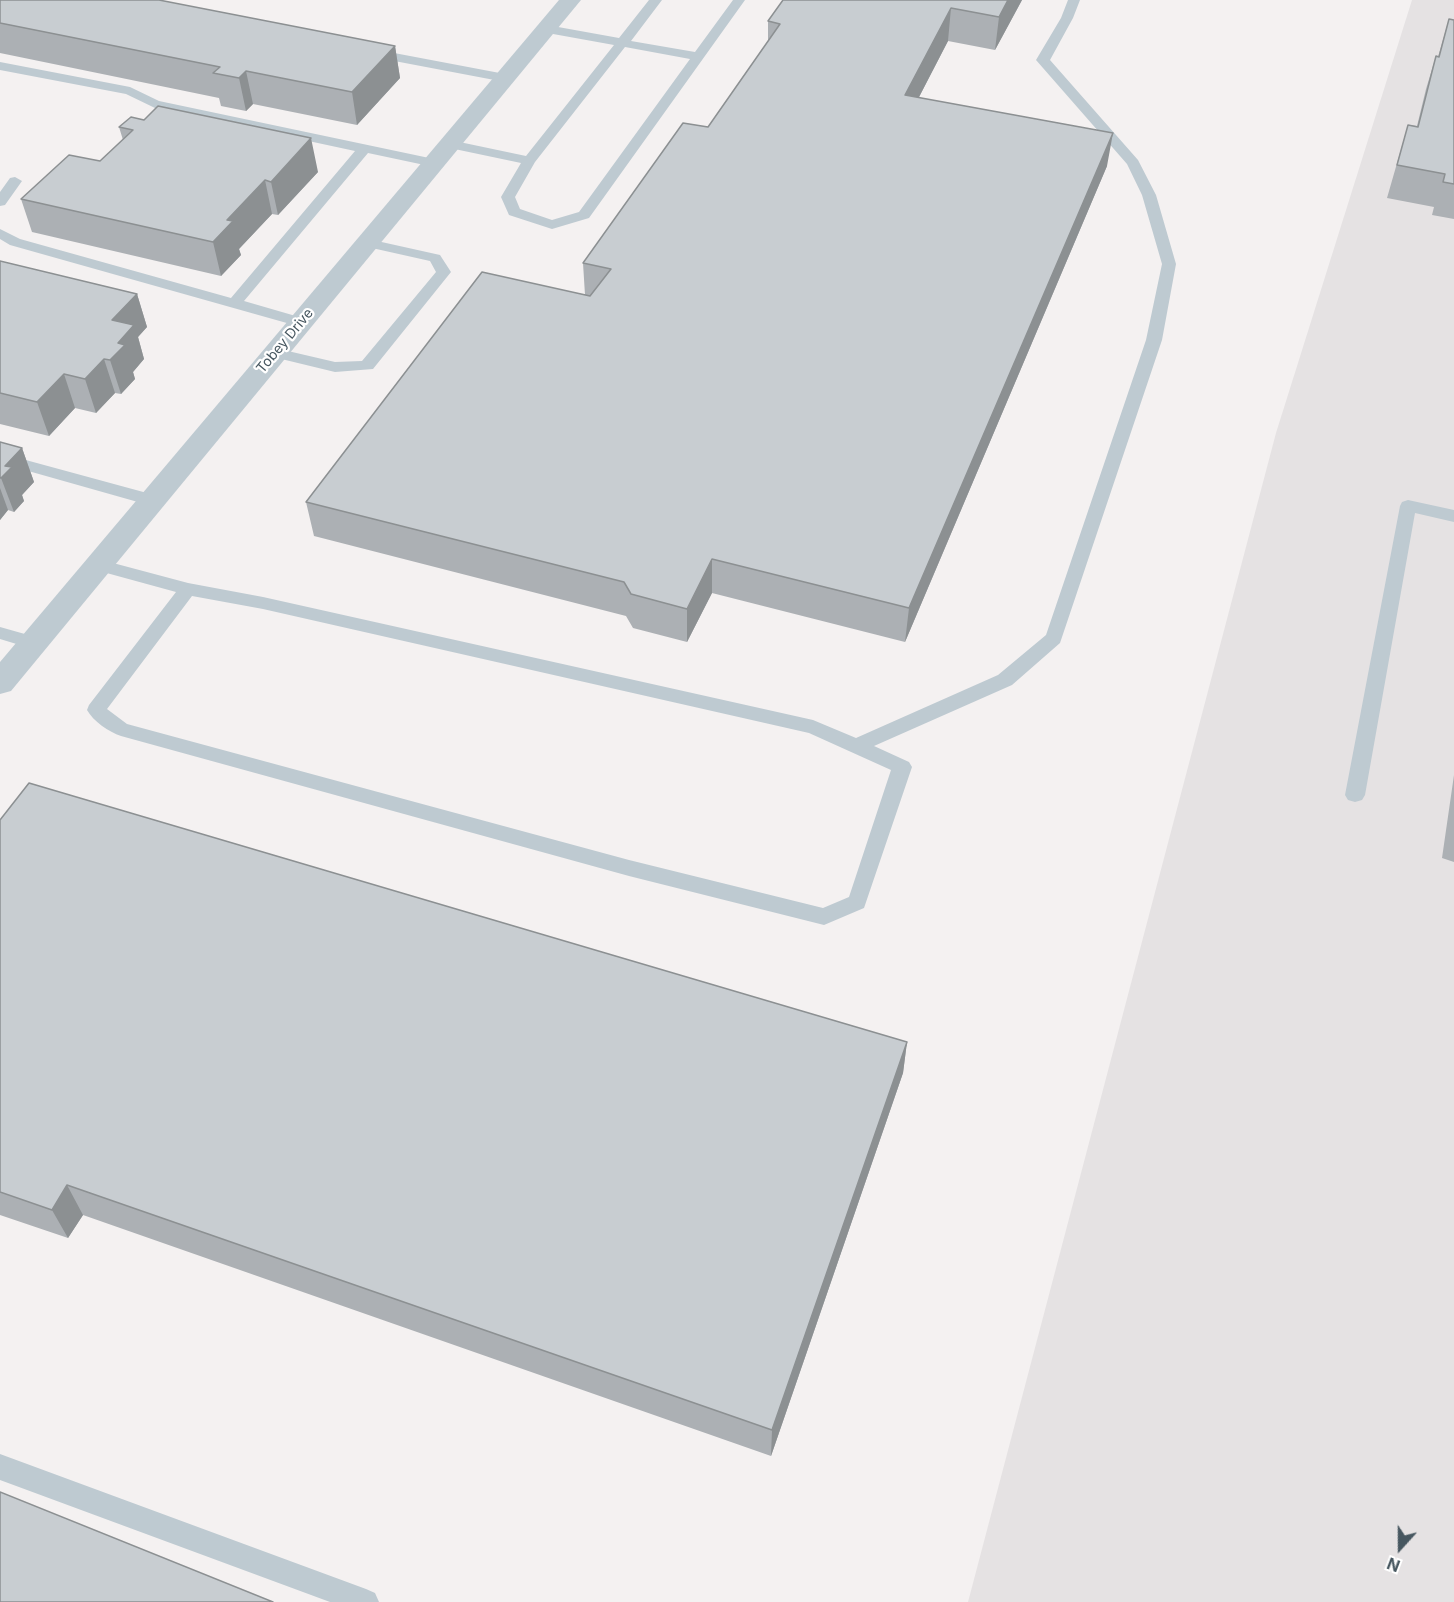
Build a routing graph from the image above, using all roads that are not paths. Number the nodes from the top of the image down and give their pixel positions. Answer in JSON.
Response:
{"nodes":[{"id":1,"x":570,"y":0,"type":"edge"},
{"id":2,"x":656,"y":0,"type":"edge"},
{"id":3,"x":739,"y":0,"type":"edge"},
{"id":4,"x":1074,"y":0,"type":"edge"},
{"id":5,"x":546,"y":28,"type":"junction"},
{"id":6,"x":624,"y":43,"type":"junction"},
{"id":7,"x":362,"y":51,"type":"edge"},
{"id":8,"x":698,"y":57,"type":"junction"},
{"id":9,"x":0,"y":66,"type":"edge"},
{"id":10,"x":505,"y":78,"type":"junction"},
{"id":11,"x":365,"y":148,"type":"junction"},
{"id":12,"x":442,"y":154,"type":"junction"},
{"id":13,"x":529,"y":161,"type":"junction"},
{"id":14,"x":15,"y":182,"type":"dead end"},
{"id":15,"x":0,"y":202,"type":"edge"},
{"id":16,"x":0,"y":233,"type":"edge"},
{"id":17,"x":368,"y":243,"type":"junction"},
{"id":18,"x":234,"y":303,"type":"junction"},
{"id":19,"x":301,"y":322,"type":"junction"},
{"id":20,"x":275,"y":353,"type":"junction"},
{"id":21,"x":0,"y":458,"type":"edge"},
{"id":22,"x":152,"y":500,"type":"junction"},
{"id":23,"x":1454,"y":516,"type":"edge"},
{"id":24,"x":98,"y":566,"type":"junction"},
{"id":25,"x":188,"y":590,"type":"junction"},
{"id":26,"x":0,"y":633,"type":"edge"},
{"id":27,"x":33,"y":643,"type":"junction"},
{"id":28,"x":0,"y":683,"type":"edge"},
{"id":29,"x":856,"y":746,"type":"junction"},
{"id":30,"x":1354,"y":795,"type":"dead end"},
{"id":31,"x":0,"y":1467,"type":"edge"},
{"id":32,"x":366,"y":1602,"type":"edge"}],
"edges":[{"from":1,"to":5,"type":"street","name":"Tobey Drive"},
{"from":2,"to":6,"type":"lane"},
{"from":3,"to":8,"type":"lane"},
{"from":4,"to":29,"type":"lane"},
{"from":5,"to":6,"type":"lane"},
{"from":5,"to":10,"type":"street","name":"Tobey Drive"},
{"from":6,"to":8,"type":"lane"},
{"from":6,"to":13,"type":"lane"},
{"from":7,"to":10,"type":"lane"},
{"from":8,"to":13,"type":"lane"},
{"from":9,"to":11,"type":"lane"},
{"from":10,"to":12,"type":"street","name":"Tobey Drive"},
{"from":11,"to":12,"type":"lane"},
{"from":11,"to":18,"type":"lane"},
{"from":12,"to":13,"type":"lane"},
{"from":12,"to":17,"type":"street","name":"Tobey Drive"},
{"from":14,"to":15,"type":"lane"},
{"from":16,"to":18,"type":"lane"},
{"from":17,"to":19,"type":"street","name":"Tobey Drive"},
{"from":17,"to":20,"type":"lane"},
{"from":18,"to":19,"type":"lane"},
{"from":19,"to":20,"type":"street","name":"Tobey Drive"},
{"from":20,"to":22,"type":"street","name":"Tobey Drive"},
{"from":21,"to":22,"type":"lane"},
{"from":22,"to":24,"type":"street","name":"Tobey Drive"},
{"from":23,"to":30,"type":"lane"},
{"from":24,"to":25,"type":"lane"},
{"from":24,"to":27,"type":"street","name":"Tobey Drive"},
{"from":25,"to":29,"type":"lane"},
{"from":25,"to":29,"type":"lane"},
{"from":26,"to":27,"type":"lane"},
{"from":27,"to":28,"type":"street","name":"Tobey Drive"},
{"from":31,"to":32,"type":"lane"}]}
